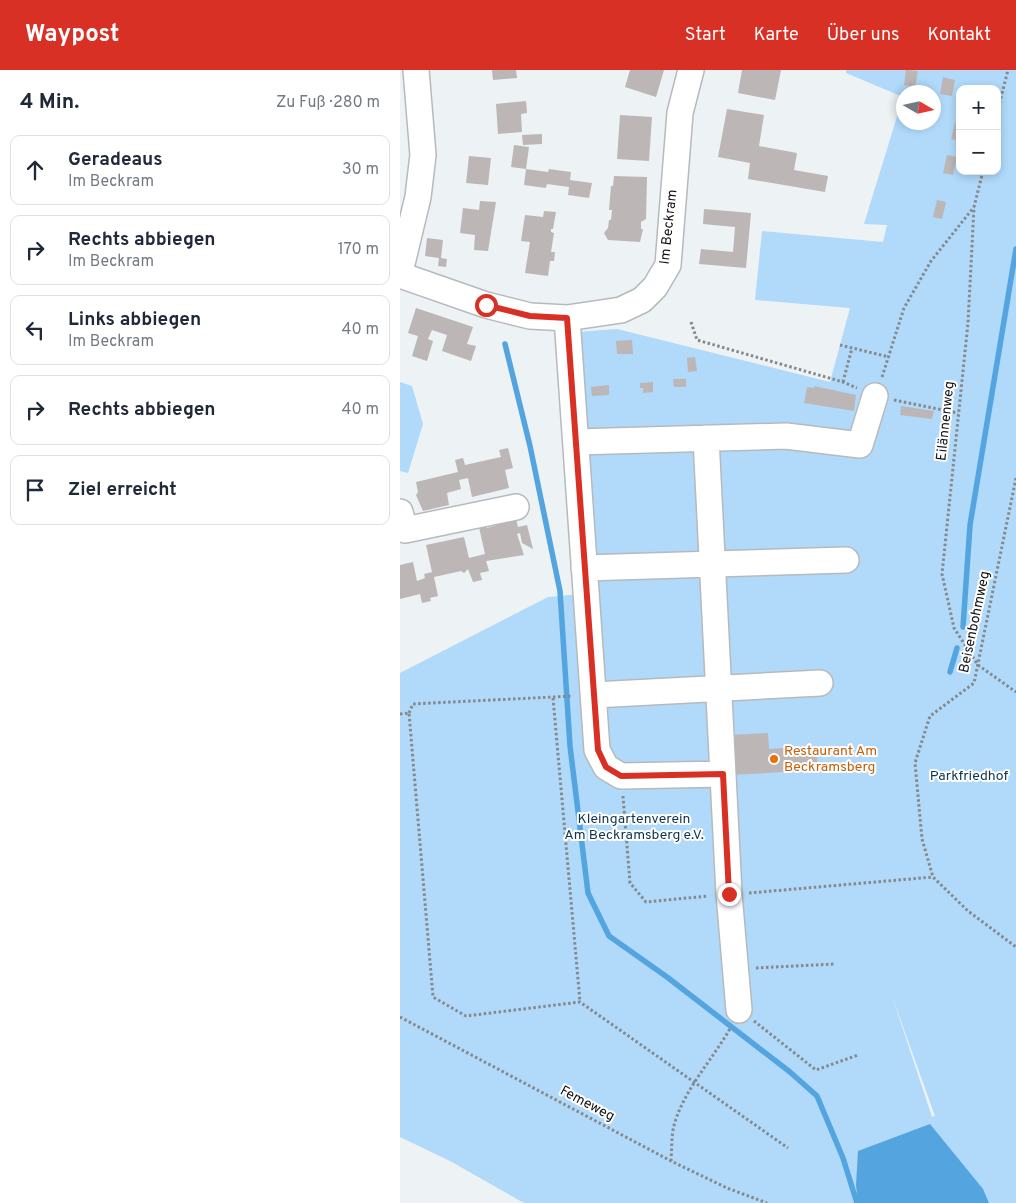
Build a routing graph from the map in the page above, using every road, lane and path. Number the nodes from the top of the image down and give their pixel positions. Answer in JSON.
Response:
{"nodes":[{"id":1,"x":416,"y":70,"type":"edge"},
{"id":2,"x":691,"y":70,"type":"edge"},
{"id":3,"x":1008,"y":70,"type":"edge"},
{"id":4,"x":1001,"y":97,"type":"edge"},
{"id":5,"x":982,"y":175,"type":"edge"},
{"id":6,"x":974,"y":207,"type":"junction"},
{"id":7,"x":400,"y":274,"type":"edge"},
{"id":8,"x":567,"y":318,"type":"junction"},
{"id":9,"x":691,"y":322,"type":"dead end"},
{"id":10,"x":840,"y":345,"type":"dead end"},
{"id":11,"x":852,"y":348,"type":"junction"},
{"id":12,"x":890,"y":357,"type":"junction"},
{"id":13,"x":843,"y":382,"type":"junction"},
{"id":14,"x":875,"y":396,"type":"junction"},
{"id":15,"x":958,"y":413,"type":"junction"},
{"id":16,"x":706,"y":438,"type":"junction"},
{"id":17,"x":576,"y":442,"type":"junction"},
{"id":18,"x":1016,"y":478,"type":"edge"},
{"id":19,"x":516,"y":507,"type":"dead end"},
{"id":20,"x":402,"y":524,"type":"edge"},
{"id":21,"x":846,"y":560,"type":"dead end"},
{"id":22,"x":712,"y":563,"type":"junction"},
{"id":23,"x":584,"y":568,"type":"junction"},
{"id":24,"x":978,"y":665,"type":"junction"},
{"id":25,"x":820,"y":683,"type":"dead end"},
{"id":26,"x":718,"y":688,"type":"junction"},
{"id":27,"x":1016,"y":692,"type":"edge"},
{"id":28,"x":585,"y":695,"type":"junction"},
{"id":29,"x":553,"y":698,"type":"junction"},
{"id":30,"x":409,"y":713,"type":"junction"},
{"id":31,"x":400,"y":714,"type":"edge"},
{"id":32,"x":723,"y":774,"type":"junction"},
{"id":33,"x":1016,"y":947,"type":"edge"},
{"id":34,"x":834,"y":964,"type":"dead end"},
{"id":35,"x":736,"y":969,"type":"junction"},
{"id":36,"x":580,"y":1002,"type":"junction"},
{"id":37,"x":400,"y":1018,"type":"edge"},
{"id":38,"x":734,"y":1019,"type":"junction"},
{"id":39,"x":858,"y":1055,"type":"dead end"},
{"id":40,"x":694,"y":1082,"type":"junction"},
{"id":41,"x":788,"y":1148,"type":"dead end"},
{"id":42,"x":671,"y":1161,"type":"junction"},
{"id":43,"x":767,"y":1203,"type":"edge"}],
"edges":[{"from":1,"to":7,"type":"street"},
{"from":2,"to":8,"type":"street","name":"Im Beckram"},
{"from":3,"to":4,"type":"path"},
{"from":5,"to":6,"type":"path","name":"Eilännenweg"},
{"from":6,"to":12,"type":"path"},
{"from":6,"to":15,"type":"path","name":"Eilännenweg"},
{"from":7,"to":8,"type":"street","name":"Im Beckram"},
{"from":8,"to":17,"type":"street"},
{"from":9,"to":13,"type":"path"},
{"from":10,"to":11,"type":"path"},
{"from":11,"to":12,"type":"path"},
{"from":11,"to":13,"type":"path"},
{"from":12,"to":14,"type":"path"},
{"from":13,"to":14,"type":"path"},
{"from":14,"to":15,"type":"path"},
{"from":14,"to":16,"type":"street"},
{"from":15,"to":24,"type":"path","name":"Eilännenweg"},
{"from":16,"to":17,"type":"street"},
{"from":16,"to":22,"type":"street"},
{"from":17,"to":23,"type":"street"},
{"from":18,"to":24,"type":"path","name":"Beisenbohmweg"},
{"from":19,"to":20,"type":"street"},
{"from":21,"to":22,"type":"street"},
{"from":22,"to":23,"type":"street"},
{"from":22,"to":26,"type":"street"},
{"from":23,"to":28,"type":"street"},
{"from":24,"to":27,"type":"path"},
{"from":24,"to":33,"type":"path","name":"Beisenbohmweg"},
{"from":25,"to":26,"type":"street"},
{"from":26,"to":28,"type":"street"},
{"from":26,"to":32,"type":"street"},
{"from":28,"to":29,"type":"path"},
{"from":28,"to":32,"type":"street"},
{"from":29,"to":30,"type":"path"},
{"from":29,"to":36,"type":"path"},
{"from":30,"to":31,"type":"path"},
{"from":30,"to":36,"type":"path"},
{"from":32,"to":35,"type":"street"},
{"from":34,"to":35,"type":"path"},
{"from":35,"to":38,"type":"street"},
{"from":36,"to":40,"type":"path"},
{"from":37,"to":42,"type":"path","name":"Femeweg"},
{"from":38,"to":39,"type":"path"},
{"from":38,"to":40,"type":"path"},
{"from":40,"to":41,"type":"path"},
{"from":40,"to":42,"type":"path"},
{"from":42,"to":43,"type":"path","name":"Femeweg"}]}
